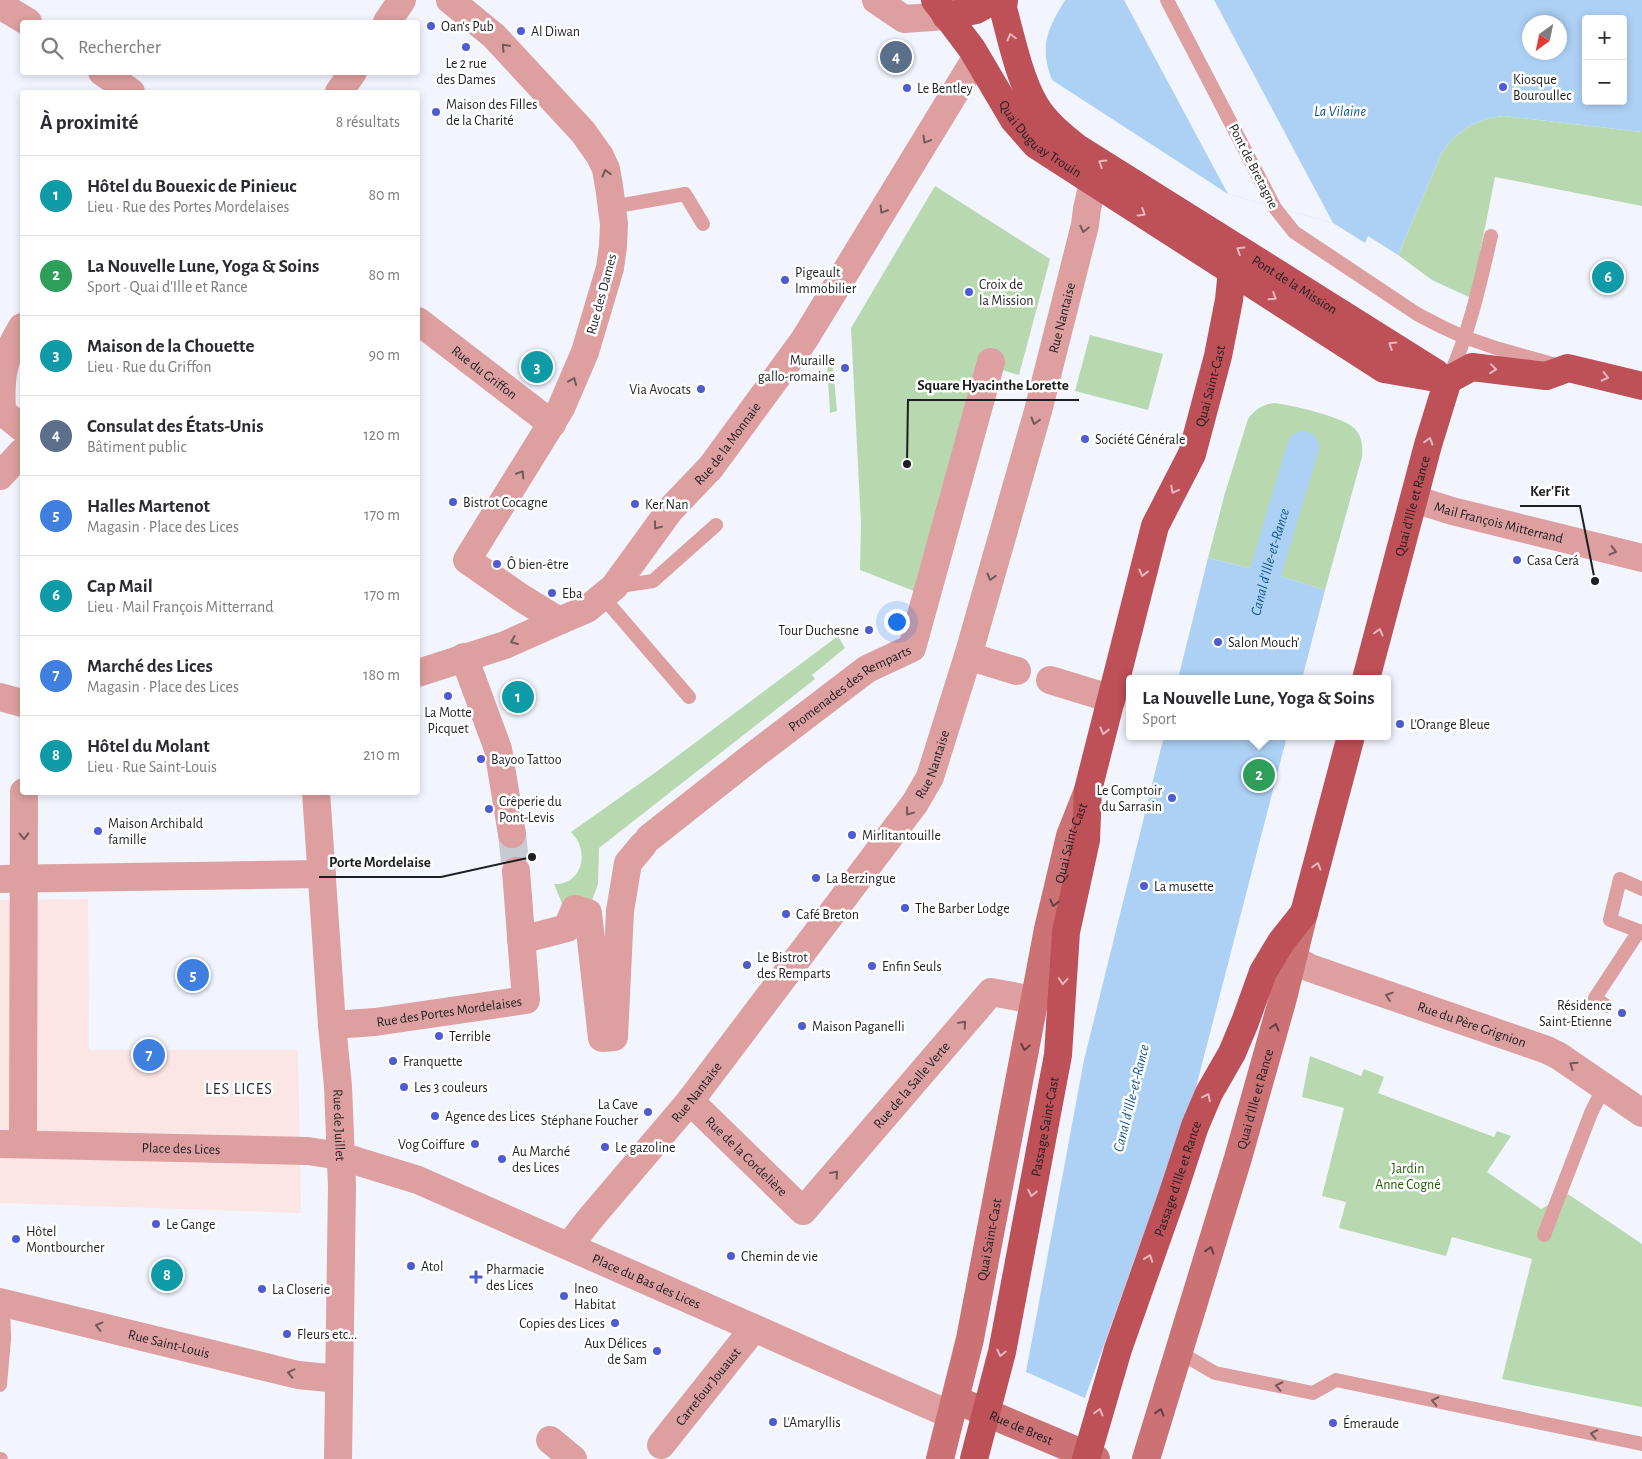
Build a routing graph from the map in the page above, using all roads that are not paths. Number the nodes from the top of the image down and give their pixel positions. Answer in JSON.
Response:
{"nodes":[{"id":1,"x":402,"y":0,"type":"edge"},
{"id":2,"x":450,"y":0,"type":"edge"},
{"id":3,"x":876,"y":0,"type":"edge"},
{"id":4,"x":994,"y":0,"type":"edge"},
{"id":5,"x":1004,"y":0,"type":"edge"},
{"id":6,"x":1168,"y":0,"type":"edge"},
{"id":7,"x":0,"y":5,"type":"edge"},
{"id":8,"x":940,"y":8,"type":"edge"},
{"id":9,"x":25,"y":20,"type":"edge"},
{"id":10,"x":388,"y":20,"type":"edge"},
{"id":11,"x":976,"y":58,"type":"junction"},
{"id":12,"x":106,"y":75,"type":"edge"},
{"id":13,"x":351,"y":75,"type":"edge"},
{"id":14,"x":128,"y":90,"type":"edge"},
{"id":15,"x":340,"y":90,"type":"edge"},
{"id":16,"x":1093,"y":182,"type":"junction"},
{"id":17,"x":612,"y":207,"type":"junction"},
{"id":18,"x":703,"y":224,"type":"dead end"},
{"id":19,"x":1491,"y":236,"type":"dead end"},
{"id":20,"x":1232,"y":270,"type":"junction"},
{"id":21,"x":420,"y":323,"type":"edge"},
{"id":22,"x":20,"y":331,"type":"edge"},
{"id":23,"x":1464,"y":337,"type":"junction"},
{"id":24,"x":991,"y":362,"type":"dead end"},
{"id":25,"x":1568,"y":368,"type":"junction"},
{"id":26,"x":1448,"y":380,"type":"junction"},
{"id":27,"x":1642,"y":386,"type":"edge"},
{"id":28,"x":8,"y":416,"type":"edge"},
{"id":29,"x":552,"y":424,"type":"junction"},
{"id":30,"x":20,"y":454,"type":"edge"},
{"id":31,"x":0,"y":476,"type":"edge"},
{"id":32,"x":1414,"y":499,"type":"junction"},
{"id":33,"x":716,"y":525,"type":"dead end"},
{"id":34,"x":1642,"y":558,"type":"edge"},
{"id":35,"x":608,"y":591,"type":"junction"},
{"id":36,"x":559,"y":622,"type":"junction"},
{"id":37,"x":968,"y":656,"type":"junction"},
{"id":38,"x":464,"y":657,"type":"junction"},
{"id":39,"x":1017,"y":671,"type":"dead end"},
{"id":40,"x":420,"y":672,"type":"edge"},
{"id":41,"x":1367,"y":675,"type":"edge"},
{"id":42,"x":1050,"y":680,"type":"dead end"},
{"id":43,"x":0,"y":697,"type":"edge"},
{"id":44,"x":688,"y":697,"type":"dead end"},
{"id":45,"x":1112,"y":699,"type":"junction"},
{"id":46,"x":20,"y":702,"type":"edge"},
{"id":47,"x":1350,"y":740,"type":"edge"},
{"id":48,"x":1088,"y":790,"type":"junction"},
{"id":49,"x":24,"y":795,"type":"edge"},
{"id":50,"x":316,"y":795,"type":"edge"},
{"id":51,"x":512,"y":834,"type":"tunnel mouth"},
{"id":52,"x":516,"y":871,"type":"tunnel mouth"},
{"id":53,"x":322,"y":874,"type":"junction"},
{"id":54,"x":12,"y":879,"type":"edge"},
{"id":55,"x":1642,"y":889,"type":"edge"},
{"id":56,"x":1304,"y":913,"type":"junction"},
{"id":57,"x":1641,"y":932,"type":"edge"},
{"id":58,"x":521,"y":937,"type":"junction"},
{"id":59,"x":1292,"y":958,"type":"junction"},
{"id":60,"x":1034,"y":1000,"type":"junction"},
{"id":61,"x":1606,"y":1006,"type":"dead end"},
{"id":62,"x":332,"y":1025,"type":"junction"},
{"id":63,"x":1604,"y":1087,"type":"junction"},
{"id":64,"x":690,"y":1101,"type":"junction"},
{"id":65,"x":1642,"y":1113,"type":"edge"},
{"id":66,"x":11,"y":1144,"type":"edge"},
{"id":67,"x":340,"y":1156,"type":"junction"},
{"id":68,"x":803,"y":1211,"type":"joint"},
{"id":69,"x":1544,"y":1235,"type":"dead end"},
{"id":70,"x":569,"y":1246,"type":"junction"},
{"id":71,"x":2,"y":1302,"type":"edge"},
{"id":72,"x":754,"y":1328,"type":"junction"},
{"id":73,"x":1178,"y":1352,"type":"junction"},
{"id":74,"x":339,"y":1379,"type":"junction"},
{"id":75,"x":0,"y":1385,"type":"edge"},
{"id":76,"x":961,"y":1407,"type":"junction"},
{"id":77,"x":550,"y":1440,"type":"dead end"},
{"id":78,"x":1642,"y":1444,"type":"edge"},
{"id":79,"x":657,"y":1451,"type":"edge"},
{"id":80,"x":959,"y":1456,"type":"edge"},
{"id":81,"x":338,"y":1459,"type":"edge"},
{"id":82,"x":573,"y":1459,"type":"edge"},
{"id":83,"x":1086,"y":1459,"type":"edge"},
{"id":84,"x":1096,"y":1459,"type":"edge"},
{"id":85,"x":1146,"y":1459,"type":"edge"}],
"edges":[{"from":1,"to":10,"type":"street"},
{"from":17,"to":2,"type":"street","name":"Rue des Dames","one_way":true},
{"from":3,"to":8,"type":"street"},
{"from":4,"to":8,"type":"main road"},
{"from":26,"to":5,"type":"main road","name":"Pont de la Mission","one_way":true},
{"from":6,"to":23,"type":"lane","name":"Pont de Bretagne"},
{"from":7,"to":9,"type":"street"},
{"from":8,"to":11,"type":"main road","name":"Quai Duguay Trouin"},
{"from":11,"to":16,"type":"main road","name":"Quai Duguay Trouin"},
{"from":11,"to":35,"type":"street","name":"Rue de la Monnaie","one_way":true},
{"from":12,"to":14,"type":"street"},
{"from":13,"to":15,"type":"street"},
{"from":16,"to":20,"type":"main road","name":"Quai Duguay Trouin","one_way":true},
{"from":16,"to":37,"type":"street","name":"Rue Nantaise","one_way":true},
{"from":17,"to":18,"type":"lane"},
{"from":29,"to":17,"type":"street","name":"Rue des Dames","one_way":true},
{"from":19,"to":23,"type":"lane","name":"Quai d'Ille et Rance"},
{"from":20,"to":26,"type":"main road","name":"Pont de la Mission","one_way":true},
{"from":20,"to":45,"type":"main road","name":"Quai Saint-Cast","one_way":true},
{"from":21,"to":29,"type":"street","name":"Rue du Griffon"},
{"from":22,"to":28,"type":"street"},
{"from":23,"to":25,"type":"lane"},
{"from":23,"to":26,"type":"lane","name":"Quai d'Ille et Rance"},
{"from":24,"to":58,"type":"street","name":"Promenades des Remparts"},
{"from":26,"to":25,"type":"main road","one_way":true},
{"from":25,"to":27,"type":"main road","one_way":true},
{"from":32,"to":26,"type":"main road","name":"Quai d'Ille et Rance","one_way":true},
{"from":36,"to":29,"type":"street","name":"Rue des Dames","one_way":true},
{"from":30,"to":31,"type":"street"},
{"from":32,"to":34,"type":"street","name":"Mail François Mitterrand","one_way":true},
{"from":41,"to":32,"type":"main road","name":"Quai d'Ille et Rance","one_way":true},
{"from":33,"to":35,"type":"lane"},
{"from":35,"to":36,"type":"street","name":"Rue de la Monnaie"},
{"from":35,"to":44,"type":"lane"},
{"from":36,"to":38,"type":"street","name":"Rue de la Monnaie","one_way":true},
{"from":37,"to":39,"type":"street"},
{"from":37,"to":64,"type":"street","name":"Rue Nantaise","one_way":true},
{"from":38,"to":40,"type":"street","name":"Rue de la Monnaie"},
{"from":38,"to":51,"type":"street"},
{"from":42,"to":45,"type":"street"},
{"from":43,"to":46,"type":"street"},
{"from":45,"to":48,"type":"main road","name":"Quai Saint-Cast","one_way":true},
{"from":56,"to":47,"type":"main road","name":"Quai d'Ille et Rance","one_way":true},
{"from":48,"to":60,"type":"main road","name":"Quai Saint-Cast","one_way":true},
{"from":48,"to":80,"type":"main road","name":"Passage Saint-Cast","one_way":true},
{"from":49,"to":54,"type":"street","name":"Place des Lices","one_way":true},
{"from":50,"to":53,"type":"street","name":"Rue de Juillet"},
{"from":52,"to":58,"type":"street","name":"Rue des Portes Mordelaises"},
{"from":53,"to":54,"type":"street"},
{"from":53,"to":62,"type":"street","name":"Rue de Juillet"},
{"from":54,"to":66,"type":"street","name":"Place des Lices"},
{"from":55,"to":57,"type":"lane"},
{"from":56,"to":59,"type":"main road","name":"Quai d'Ille et Rance"},
{"from":83,"to":56,"type":"main road","name":"Passage d'Ille et Rance","one_way":true},
{"from":57,"to":61,"type":"lane"},
{"from":58,"to":62,"type":"street","name":"Rue des Portes Mordelaises"},
{"from":63,"to":59,"type":"street","name":"Rue du Père Grignion","one_way":true},
{"from":73,"to":59,"type":"main road","name":"Quai d'Ille et Rance","one_way":true},
{"from":68,"to":60,"type":"street","name":"Rue de la Salle Verte","one_way":true},
{"from":60,"to":76,"type":"main road","name":"Quai Saint-Cast","one_way":true},
{"from":62,"to":67,"type":"street","name":"Rue de Juillet"},
{"from":63,"to":65,"type":"street","name":"Rue du Père Grignion"},
{"from":63,"to":69,"type":"lane"},
{"from":64,"to":68,"type":"street","name":"Rue de la Cordelière"},
{"from":64,"to":70,"type":"street","name":"Rue Nantaise"},
{"from":66,"to":67,"type":"street","name":"Place des Lices"},
{"from":67,"to":70,"type":"street","name":"Place du Bas des Lices"},
{"from":67,"to":74,"type":"street","name":"Rue de Juillet"},
{"from":70,"to":72,"type":"street","name":"Place du Bas des Lices"},
{"from":74,"to":71,"type":"street","name":"Rue Saint-Louis","one_way":true},
{"from":71,"to":75,"type":"lane"},
{"from":72,"to":76,"type":"street","name":"Place du Bas des Lices"},
{"from":72,"to":79,"type":"street","name":"Carrefour Jouaust"},
{"from":78,"to":73,"type":"lane","one_way":true},
{"from":85,"to":73,"type":"main road","name":"Quai d'Ille et Rance","one_way":true},
{"from":74,"to":81,"type":"street","name":"Rue de Juillet"},
{"from":76,"to":80,"type":"main road","name":"Quai Saint-Cast"},
{"from":76,"to":84,"type":"main road","name":"Rue de Brest"},
{"from":77,"to":82,"type":"street"}]}
